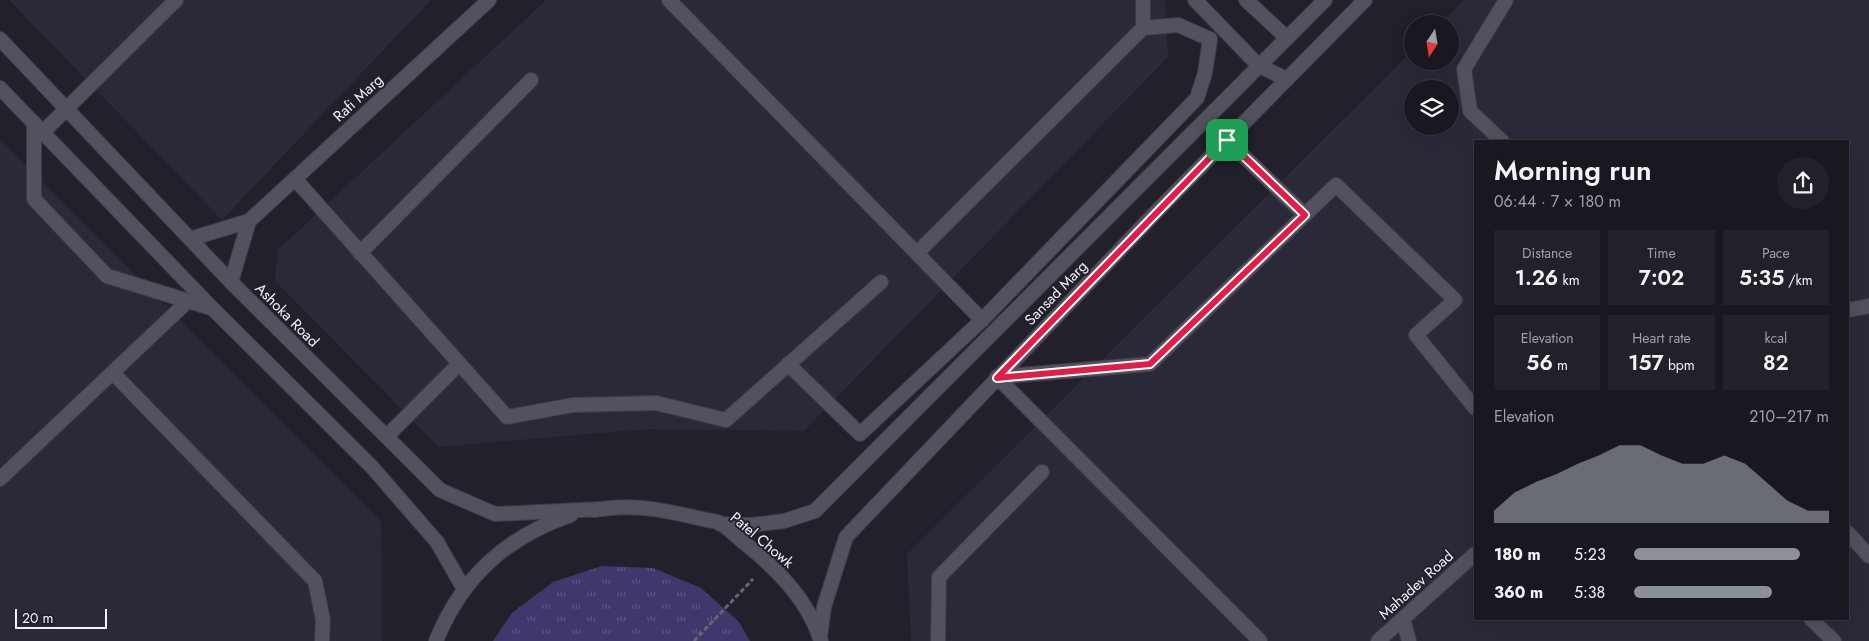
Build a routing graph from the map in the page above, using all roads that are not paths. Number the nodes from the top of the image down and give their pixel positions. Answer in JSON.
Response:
{"nodes":[{"id":1,"x":176,"y":0,"type":"edge"},
{"id":2,"x":489,"y":0,"type":"edge"},
{"id":3,"x":669,"y":0,"type":"edge"},
{"id":4,"x":1143,"y":0,"type":"edge"},
{"id":5,"x":1196,"y":0,"type":"edge"},
{"id":6,"x":1246,"y":0,"type":"edge"},
{"id":7,"x":1325,"y":0,"type":"edge"},
{"id":8,"x":1365,"y":0,"type":"edge"},
{"id":9,"x":1506,"y":0,"type":"edge"},
{"id":10,"x":1143,"y":28,"type":"junction"},
{"id":11,"x":1287,"y":38,"type":"junction"},
{"id":12,"x":0,"y":39,"type":"edge"},
{"id":13,"x":1259,"y":66,"type":"junction"},
{"id":14,"x":1287,"y":79,"type":"junction"},
{"id":15,"x":531,"y":80,"type":"dead end"},
{"id":16,"x":0,"y":88,"type":"edge"},
{"id":17,"x":68,"y":110,"type":"junction"},
{"id":18,"x":39,"y":128,"type":"junction"},
{"id":19,"x":1227,"y":140,"type":"junction"},
{"id":20,"x":1501,"y":140,"type":"edge"},
{"id":21,"x":295,"y":178,"type":"junction"},
{"id":22,"x":1305,"y":215,"type":"junction"},
{"id":23,"x":249,"y":220,"type":"junction"},
{"id":24,"x":190,"y":239,"type":"junction"},
{"id":25,"x":360,"y":253,"type":"junction"},
{"id":26,"x":917,"y":253,"type":"junction"},
{"id":27,"x":231,"y":282,"type":"junction"},
{"id":28,"x":881,"y":282,"type":"dead end"},
{"id":29,"x":188,"y":300,"type":"junction"},
{"id":30,"x":1869,"y":306,"type":"edge"},
{"id":31,"x":212,"y":308,"type":"junction"},
{"id":32,"x":1849,"y":310,"type":"edge"},
{"id":33,"x":982,"y":320,"type":"junction"},
{"id":34,"x":459,"y":364,"type":"junction"},
{"id":35,"x":788,"y":364,"type":"junction"},
{"id":36,"x":113,"y":372,"type":"junction"},
{"id":37,"x":997,"y":378,"type":"junction"},
{"id":38,"x":1474,"y":407,"type":"edge"},
{"id":39,"x":387,"y":436,"type":"junction"},
{"id":40,"x":1042,"y":472,"type":"dead end"},
{"id":41,"x":0,"y":479,"type":"edge"},
{"id":42,"x":602,"y":509,"type":"junction"},
{"id":43,"x":720,"y":524,"type":"junction"},
{"id":44,"x":1849,"y":534,"type":"edge"},
{"id":45,"x":1474,"y":555,"type":"edge"},
{"id":46,"x":1869,"y":556,"type":"edge"},
{"id":47,"x":464,"y":589,"type":"junction"},
{"id":48,"x":1403,"y":619,"type":"junction"},
{"id":49,"x":1812,"y":620,"type":"edge"},
{"id":50,"x":821,"y":639,"type":"edge"},
{"id":51,"x":322,"y":641,"type":"edge"},
{"id":52,"x":436,"y":641,"type":"edge"},
{"id":53,"x":938,"y":641,"type":"edge"},
{"id":54,"x":1260,"y":641,"type":"edge"},
{"id":55,"x":1378,"y":641,"type":"edge"},
{"id":56,"x":1409,"y":641,"type":"edge"},
{"id":57,"x":1834,"y":641,"type":"edge"}],
"edges":[{"from":1,"to":17,"type":"street"},
{"from":2,"to":21,"type":"street","name":"Rafi Marg"},
{"from":3,"to":26,"type":"street"},
{"from":4,"to":10,"type":"street"},
{"from":5,"to":13,"type":"street"},
{"from":6,"to":11,"type":"street"},
{"from":7,"to":11,"type":"street","name":"Sansad Marg"},
{"from":8,"to":14,"type":"street","name":"Sansad Marg"},
{"from":9,"to":20,"type":"street"},
{"from":10,"to":26,"type":"street"},
{"from":10,"to":33,"type":"street"},
{"from":11,"to":13,"type":"street","name":"Sansad Marg"},
{"from":12,"to":17,"type":"street","name":"Ashoka Road"},
{"from":13,"to":14,"type":"street"},
{"from":13,"to":43,"type":"street","name":"Sansad Marg"},
{"from":14,"to":19,"type":"street","name":"Sansad Marg"},
{"from":15,"to":25,"type":"street"},
{"from":16,"to":18,"type":"street"},
{"from":17,"to":18,"type":"street"},
{"from":17,"to":24,"type":"street","name":"Ashoka Road"},
{"from":18,"to":29,"type":"street"},
{"from":18,"to":31,"type":"street"},
{"from":19,"to":22,"type":"street"},
{"from":19,"to":37,"type":"street","name":"Sansad Marg"},
{"from":21,"to":23,"type":"street","name":"Rafi Marg"},
{"from":21,"to":25,"type":"street"},
{"from":22,"to":37,"type":"street"},
{"from":22,"to":38,"type":"street"},
{"from":23,"to":24,"type":"street","name":"Rafi Marg"},
{"from":23,"to":27,"type":"street"},
{"from":24,"to":27,"type":"street","name":"Ashoka Road"},
{"from":25,"to":34,"type":"street"},
{"from":26,"to":33,"type":"street"},
{"from":27,"to":39,"type":"street","name":"Ashoka Road"},
{"from":28,"to":35,"type":"street"},
{"from":29,"to":31,"type":"street"},
{"from":29,"to":36,"type":"street"},
{"from":30,"to":32,"type":"street"},
{"from":31,"to":47,"type":"street"},
{"from":33,"to":35,"type":"street"},
{"from":34,"to":35,"type":"street"},
{"from":34,"to":39,"type":"street"},
{"from":36,"to":41,"type":"street"},
{"from":36,"to":51,"type":"street"},
{"from":37,"to":50,"type":"street","name":"Sansad Marg"},
{"from":37,"to":54,"type":"street"},
{"from":39,"to":42,"type":"street","name":"Ashoka Road"},
{"from":40,"to":53,"type":"street"},
{"from":42,"to":43,"type":"street","name":"Patel Chowk"},
{"from":42,"to":47,"type":"street","name":"Patel Chowk"},
{"from":43,"to":50,"type":"street","name":"Patel Chowk"},
{"from":44,"to":46,"type":"street"},
{"from":45,"to":48,"type":"street","name":"Mahadev Road"},
{"from":47,"to":52,"type":"street","name":"Patel Chowk"},
{"from":48,"to":55,"type":"street","name":"Mahadev Road"},
{"from":48,"to":56,"type":"street"},
{"from":49,"to":57,"type":"street"}]}
